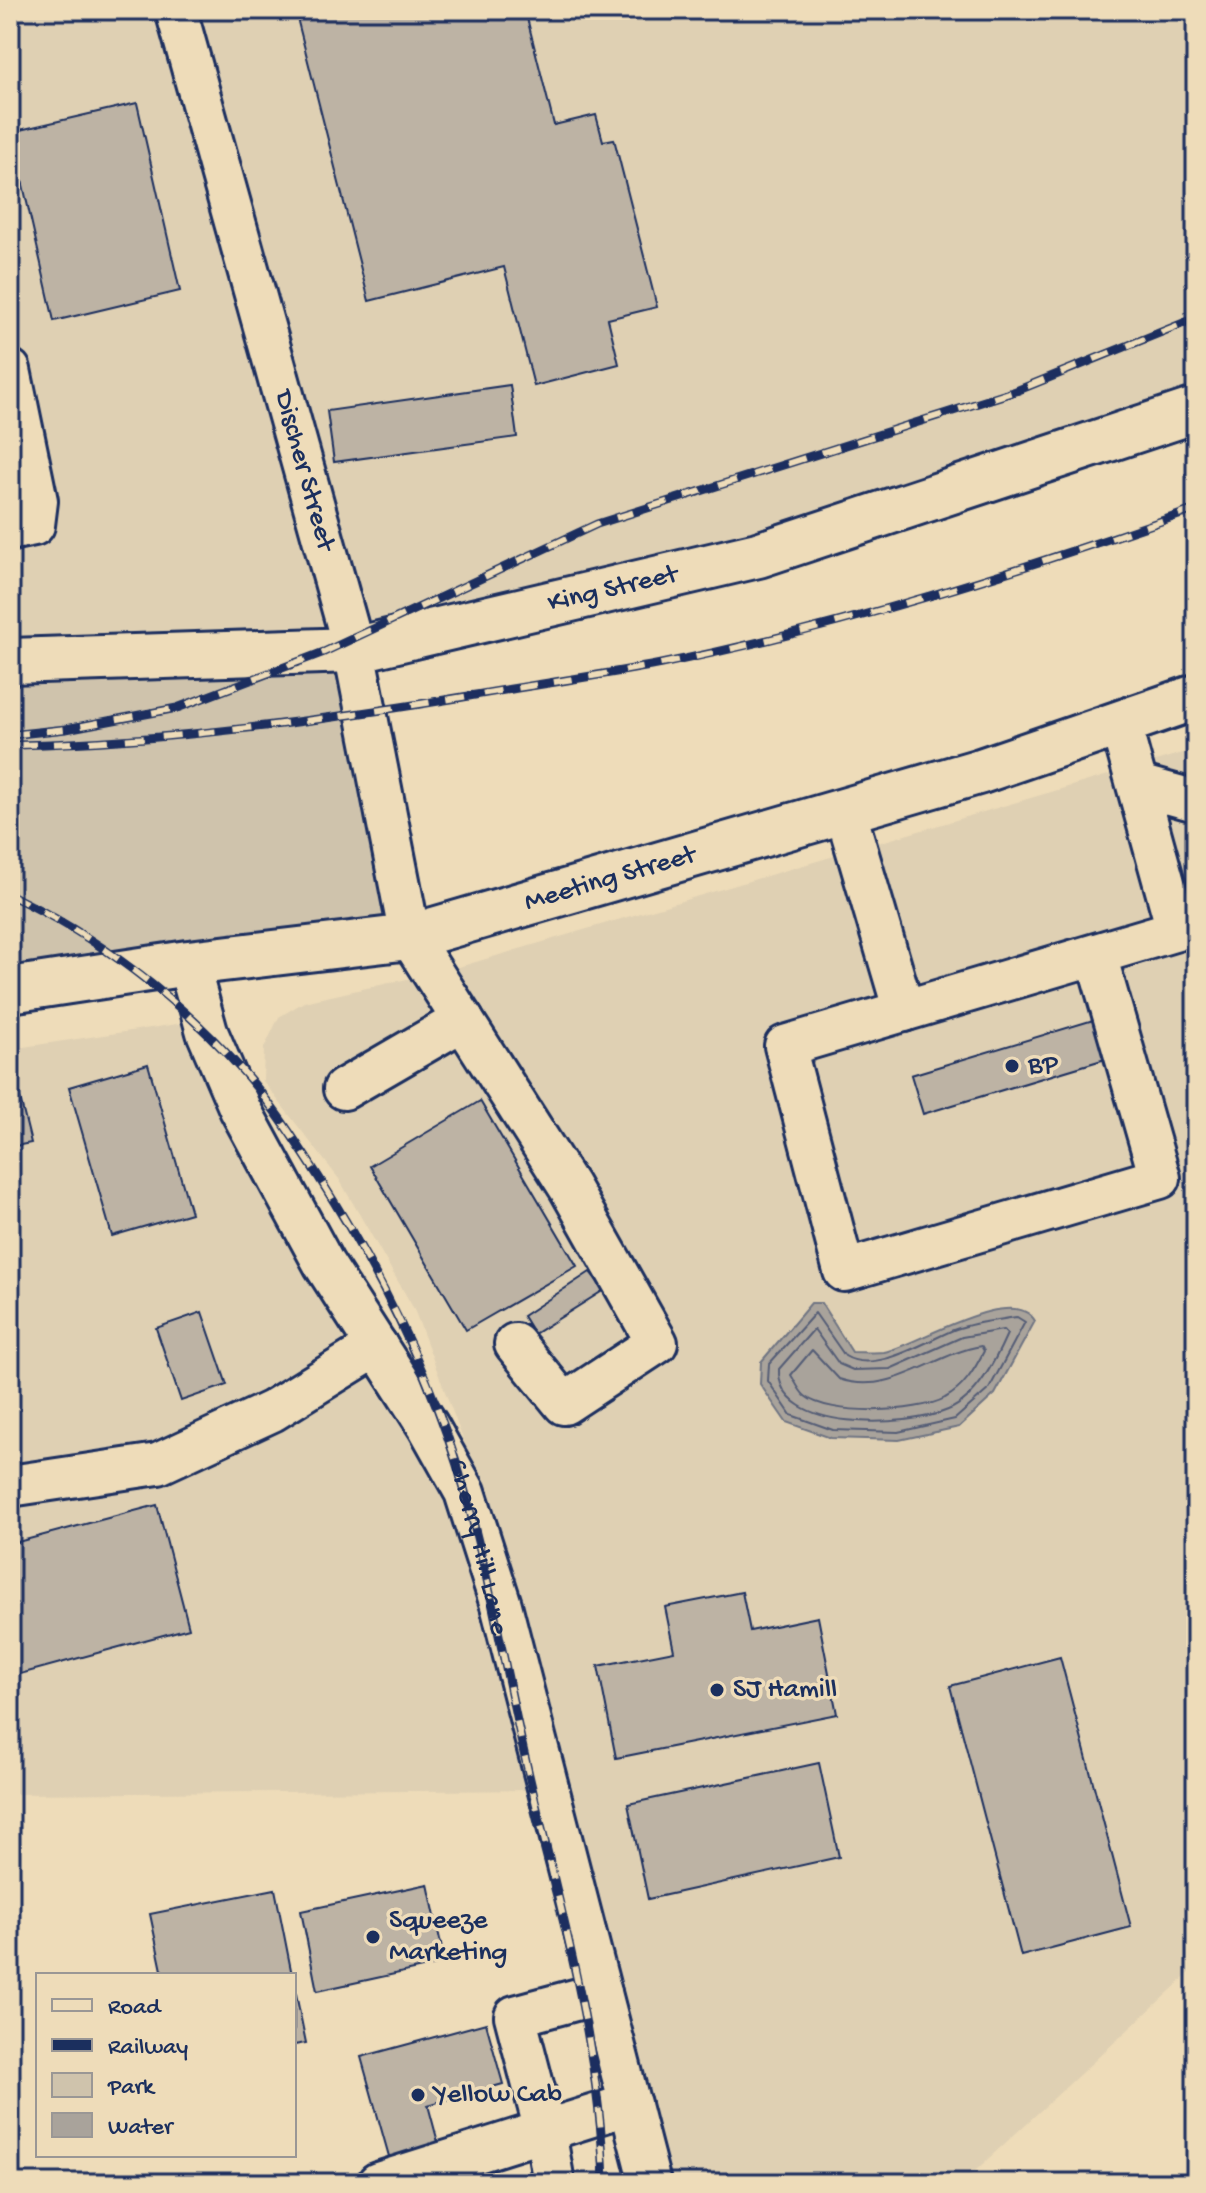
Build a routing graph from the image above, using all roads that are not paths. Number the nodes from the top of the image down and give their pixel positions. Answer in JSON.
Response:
{"nodes":[{"id":1,"x":176,"y":10,"type":"edge"},
{"id":2,"x":10,"y":370,"type":"edge"},
{"id":3,"x":1196,"y":410,"type":"edge"},
{"id":4,"x":10,"y":530,"type":"edge"},
{"id":5,"x":354,"y":650,"type":"junction"},
{"id":6,"x":10,"y":661,"type":"edge"},
{"id":7,"x":1196,"y":697,"type":"edge"},
{"id":8,"x":1120,"y":723,"type":"junction"},
{"id":9,"x":1138,"y":785,"type":"junction"},
{"id":10,"x":1196,"y":801,"type":"edge"},
{"id":11,"x":845,"y":810,"type":"junction"},
{"id":12,"x":1187,"y":933,"type":"edge"},
{"id":13,"x":410,"y":937,"type":"junction"},
{"id":14,"x":1096,"y":955,"type":"junction"},
{"id":15,"x":188,"y":963,"type":"junction"},
{"id":16,"x":10,"y":990,"type":"edge"},
{"id":17,"x":904,"y":1011,"type":"junction"},
{"id":18,"x":463,"y":1020,"type":"junction"},
{"id":19,"x":344,"y":1089,"type":"dead end"},
{"id":20,"x":515,"y":1344,"type":"dead end"},
{"id":21,"x":377,"y":1346,"type":"junction"},
{"id":22,"x":10,"y":1486,"type":"edge"},
{"id":23,"x":601,"y":1993,"type":"junction"},
{"id":24,"x":630,"y":2104,"type":"junction"},
{"id":25,"x":545,"y":2131,"type":"junction"},
{"id":26,"x":378,"y":2183,"type":"edge"},
{"id":27,"x":554,"y":2183,"type":"edge"},
{"id":28,"x":650,"y":2183,"type":"edge"}],
"edges":[{"from":1,"to":5,"type":"street","name":"Discher Street"},
{"from":2,"to":4,"type":"street"},
{"from":3,"to":5,"type":"main road","name":"King Street"},
{"from":5,"to":6,"type":"main road","name":"King Street"},
{"from":5,"to":13,"type":"street","name":"Discher Street"},
{"from":7,"to":8,"type":"main road","name":"Meeting Street"},
{"from":8,"to":9,"type":"street"},
{"from":8,"to":11,"type":"main road","name":"Meeting Street"},
{"from":9,"to":10,"type":"street"},
{"from":9,"to":12,"type":"street"},
{"from":11,"to":13,"type":"main road","name":"Meeting Street"},
{"from":11,"to":17,"type":"street"},
{"from":12,"to":14,"type":"street"},
{"from":13,"to":15,"type":"main road","name":"Meeting Street"},
{"from":13,"to":18,"type":"street"},
{"from":14,"to":17,"type":"street"},
{"from":14,"to":17,"type":"street"},
{"from":15,"to":16,"type":"main road","name":"Meeting Street"},
{"from":15,"to":21,"type":"street","name":"Cherry Hill Lane"},
{"from":18,"to":19,"type":"street"},
{"from":18,"to":20,"type":"street"},
{"from":21,"to":22,"type":"street"},
{"from":21,"to":23,"type":"street","name":"Cherry Hill Lane"},
{"from":23,"to":24,"type":"street","name":"Cherry Hill Lane"},
{"from":23,"to":25,"type":"street"},
{"from":24,"to":25,"type":"street"},
{"from":24,"to":28,"type":"street","name":"Cherry Hill Lane"},
{"from":25,"to":26,"type":"street"},
{"from":25,"to":27,"type":"street"}]}
